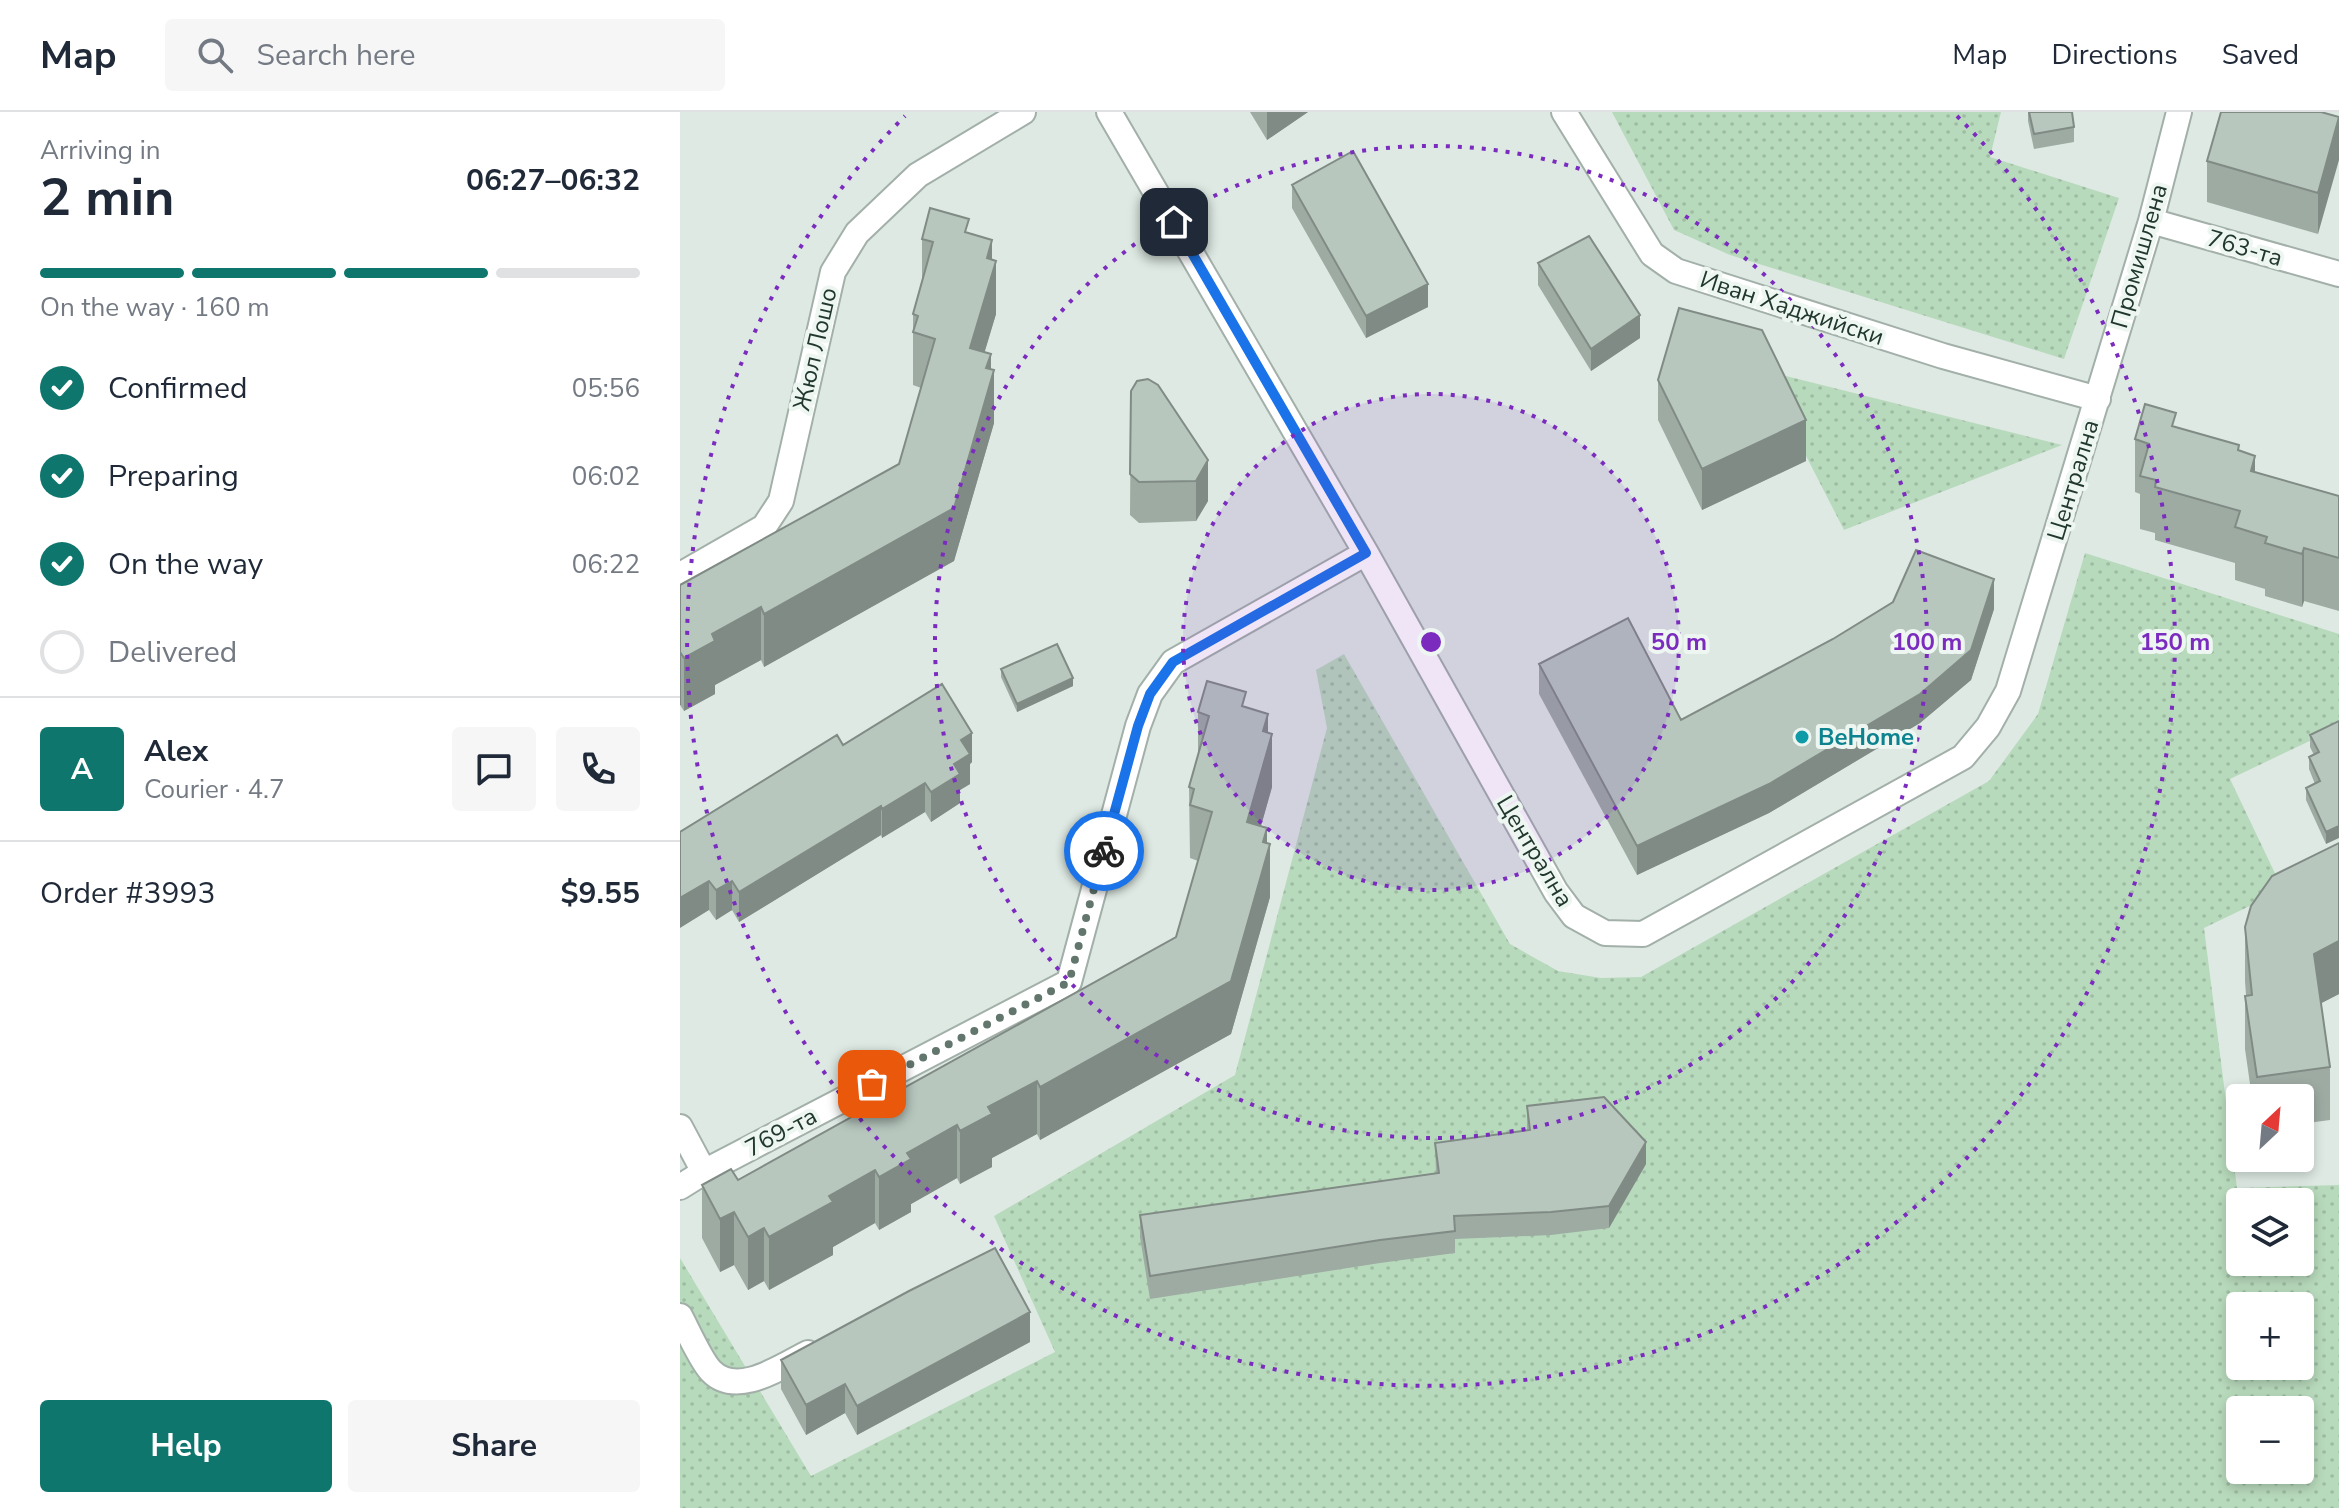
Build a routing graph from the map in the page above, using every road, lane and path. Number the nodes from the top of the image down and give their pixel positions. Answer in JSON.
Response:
{"nodes":[{"id":1,"x":1023,"y":112,"type":"edge"},
{"id":2,"x":1109,"y":112,"type":"edge"},
{"id":3,"x":1564,"y":112,"type":"edge"},
{"id":4,"x":2179,"y":112,"type":"edge"},
{"id":5,"x":2151,"y":221,"type":"junction"},
{"id":6,"x":2339,"y":274,"type":"edge"},
{"id":7,"x":2098,"y":399,"type":"junction"},
{"id":8,"x":1366,"y":553,"type":"junction"},
{"id":9,"x":680,"y":575,"type":"edge"},
{"id":10,"x":680,"y":1127,"type":"edge"},
{"id":11,"x":704,"y":1172,"type":"junction"},
{"id":12,"x":680,"y":1187,"type":"edge"},
{"id":13,"x":680,"y":1316,"type":"edge"},
{"id":14,"x":827,"y":1344,"type":"edge"}],
"edges":[{"from":1,"to":9,"type":"street","name":"Жюл Лошо"},
{"from":2,"to":8,"type":"street","name":"Централна"},
{"from":3,"to":7,"type":"street","name":"Иван Хаджийски"},
{"from":4,"to":5,"type":"street","name":"Промишлена"},
{"from":5,"to":6,"type":"street","name":"763-та"},
{"from":5,"to":7,"type":"street","name":"Промишлена"},
{"from":7,"to":8,"type":"street","name":"Централна"},
{"from":8,"to":11,"type":"street","name":"769-та"},
{"from":10,"to":11,"type":"street"},
{"from":11,"to":12,"type":"street","name":"769-та"},
{"from":13,"to":14,"type":"street"}]}
